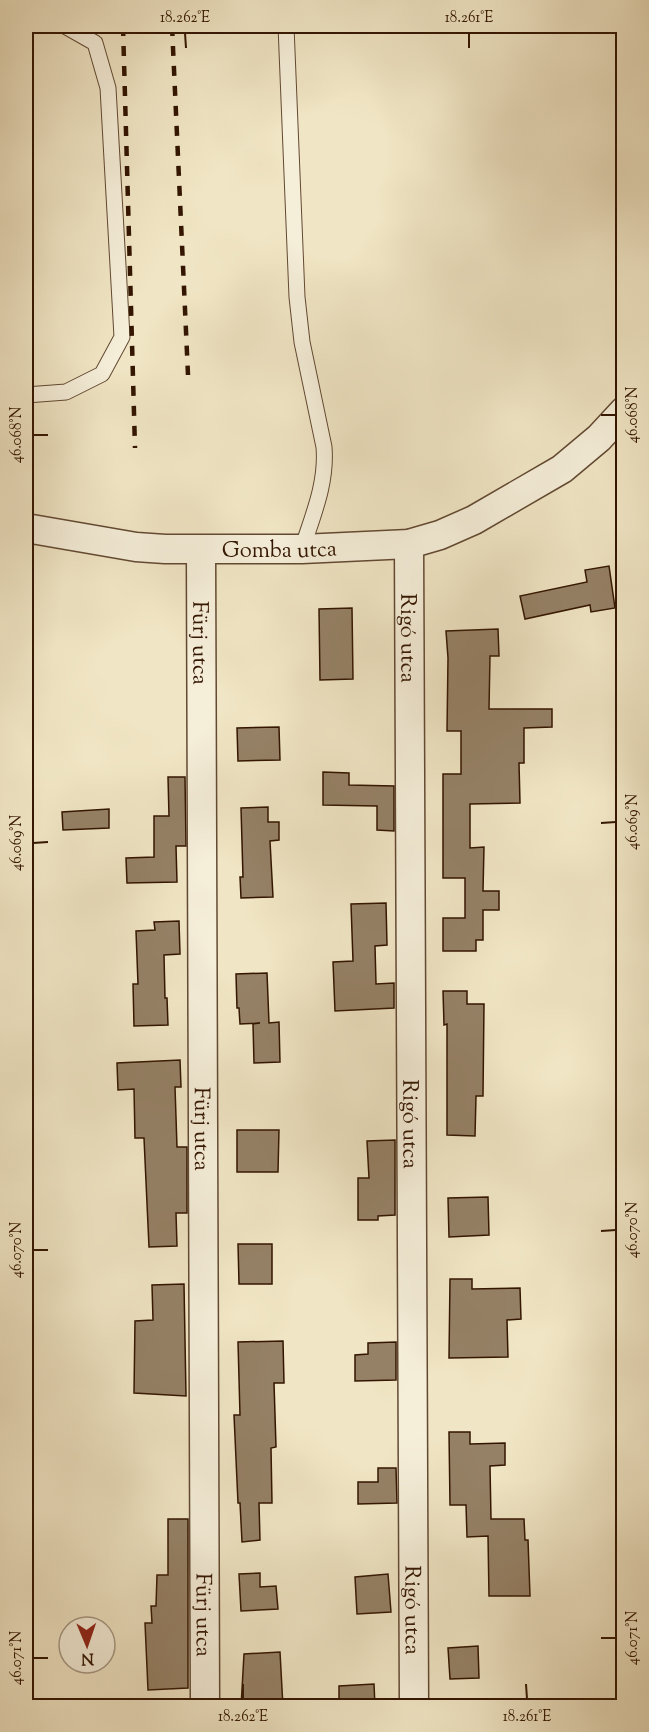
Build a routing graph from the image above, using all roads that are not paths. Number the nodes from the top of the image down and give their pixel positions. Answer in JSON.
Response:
{"nodes":[{"id":1,"x":65,"y":26,"type":"edge"},
{"id":2,"x":286,"y":26,"type":"edge"},
{"id":3,"x":26,"y":395,"type":"edge"},
{"id":4,"x":624,"y":411,"type":"edge"},
{"id":5,"x":26,"y":528,"type":"edge"},
{"id":6,"x":409,"y":544,"type":"junction"},
{"id":7,"x":302,"y":549,"type":"junction"},
{"id":8,"x":201,"y":550,"type":"junction"},
{"id":9,"x":205,"y":1707,"type":"edge"},
{"id":10,"x":414,"y":1707,"type":"edge"}],
"edges":[{"from":1,"to":3,"type":"lane"},
{"from":2,"to":7,"type":"lane"},
{"from":4,"to":6,"type":"street","name":"Gomba utca"},
{"from":5,"to":8,"type":"street","name":"Gomba utca"},
{"from":6,"to":7,"type":"street","name":"Gomba utca"},
{"from":6,"to":10,"type":"street","name":"Rigó utca"},
{"from":7,"to":8,"type":"street","name":"Gomba utca"},
{"from":8,"to":9,"type":"street","name":"Fürj utca"}]}
